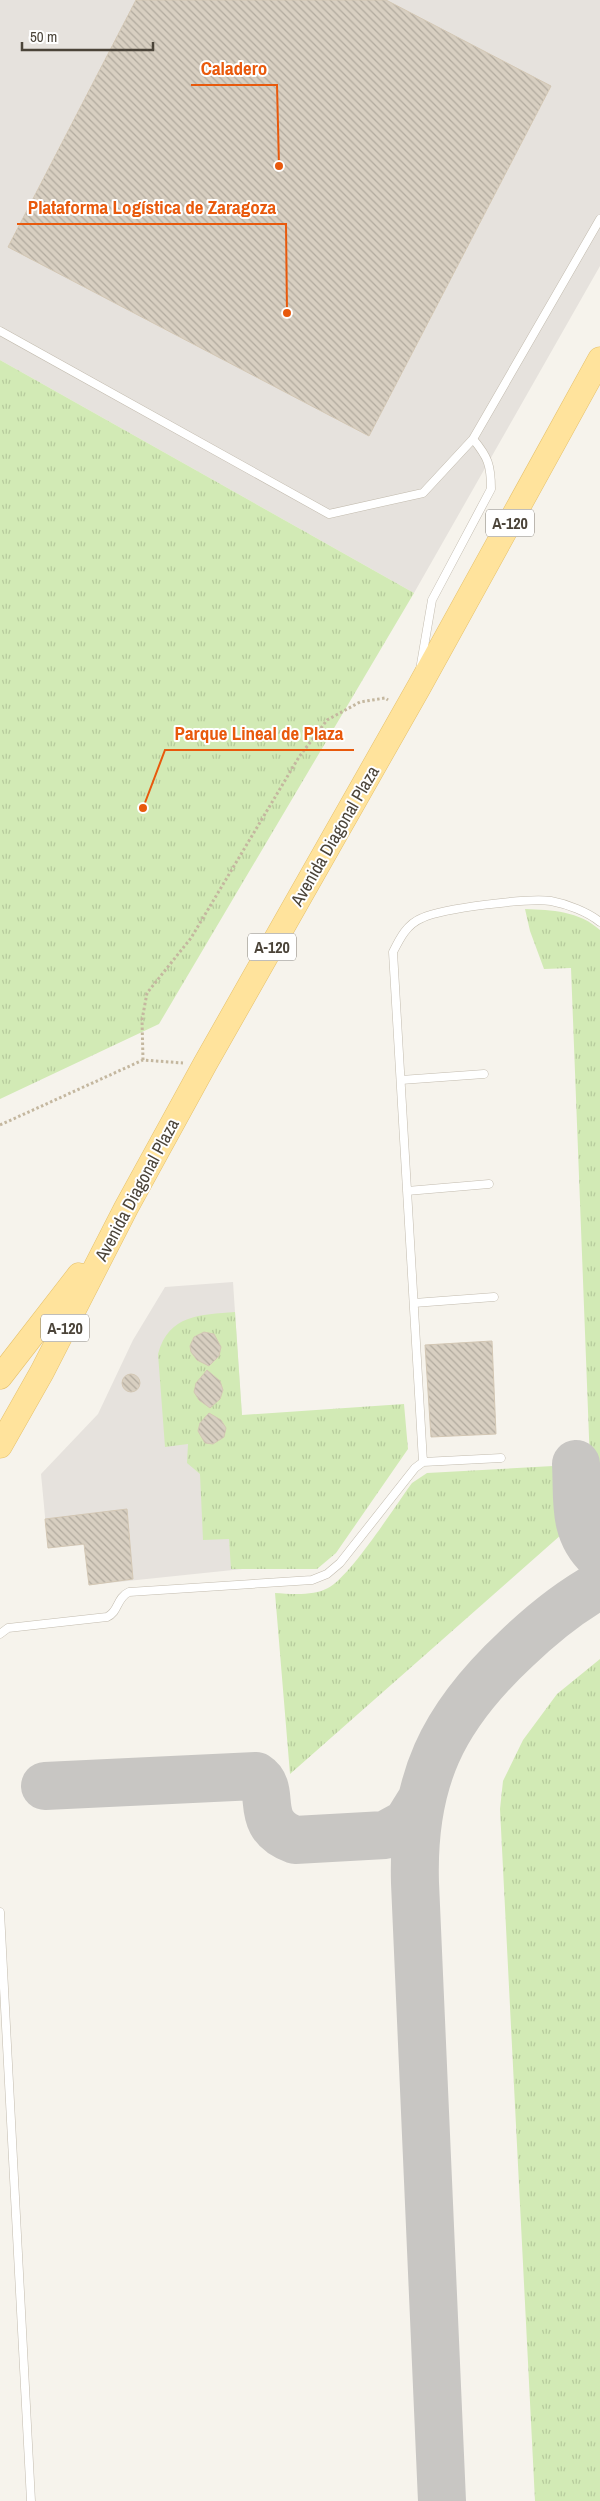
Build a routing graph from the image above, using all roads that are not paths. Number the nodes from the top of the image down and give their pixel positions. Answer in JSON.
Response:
{"nodes":[{"id":1,"x":600,"y":219,"type":"edge"},
{"id":2,"x":0,"y":331,"type":"edge"},
{"id":3,"x":600,"y":360,"type":"edge"},
{"id":4,"x":473,"y":439,"type":"junction"},
{"id":5,"x":419,"y":687,"type":"junction"},
{"id":6,"x":600,"y":922,"type":"edge"},
{"id":7,"x":484,"y":1074,"type":"dead end"},
{"id":8,"x":400,"y":1080,"type":"junction"},
{"id":9,"x":489,"y":1184,"type":"dead end"},
{"id":10,"x":407,"y":1191,"type":"junction"},
{"id":11,"x":126,"y":1208,"type":"junction"},
{"id":12,"x":494,"y":1297,"type":"dead end"},
{"id":13,"x":414,"y":1302,"type":"junction"},
{"id":14,"x":0,"y":1377,"type":"edge"},
{"id":15,"x":0,"y":1446,"type":"edge"},
{"id":16,"x":501,"y":1458,"type":"dead end"},
{"id":17,"x":423,"y":1462,"type":"junction"},
{"id":18,"x":0,"y":1634,"type":"edge"},
{"id":19,"x":0,"y":1912,"type":"edge"},
{"id":20,"x":31,"y":2501,"type":"edge"}],
"edges":[{"from":1,"to":4,"type":"lane"},
{"from":2,"to":4,"type":"lane"},
{"from":3,"to":5,"type":"main road","name":"Avenida Diagonal Plaza","number":"A-120"},
{"from":4,"to":5,"type":"lane"},
{"from":5,"to":11,"type":"main road","name":"Avenida Diagonal Plaza","number":"A-120"},
{"from":6,"to":8,"type":"lane"},
{"from":7,"to":8,"type":"lane"},
{"from":8,"to":10,"type":"lane"},
{"from":9,"to":10,"type":"lane"},
{"from":10,"to":13,"type":"lane"},
{"from":11,"to":14,"type":"main road","number":"A-120"},
{"from":11,"to":15,"type":"main road","name":"Avenida Diagonal Plaza","number":"A-120"},
{"from":12,"to":13,"type":"lane"},
{"from":13,"to":17,"type":"lane"},
{"from":16,"to":17,"type":"lane"},
{"from":17,"to":18,"type":"lane"},
{"from":19,"to":20,"type":"lane"}]}
